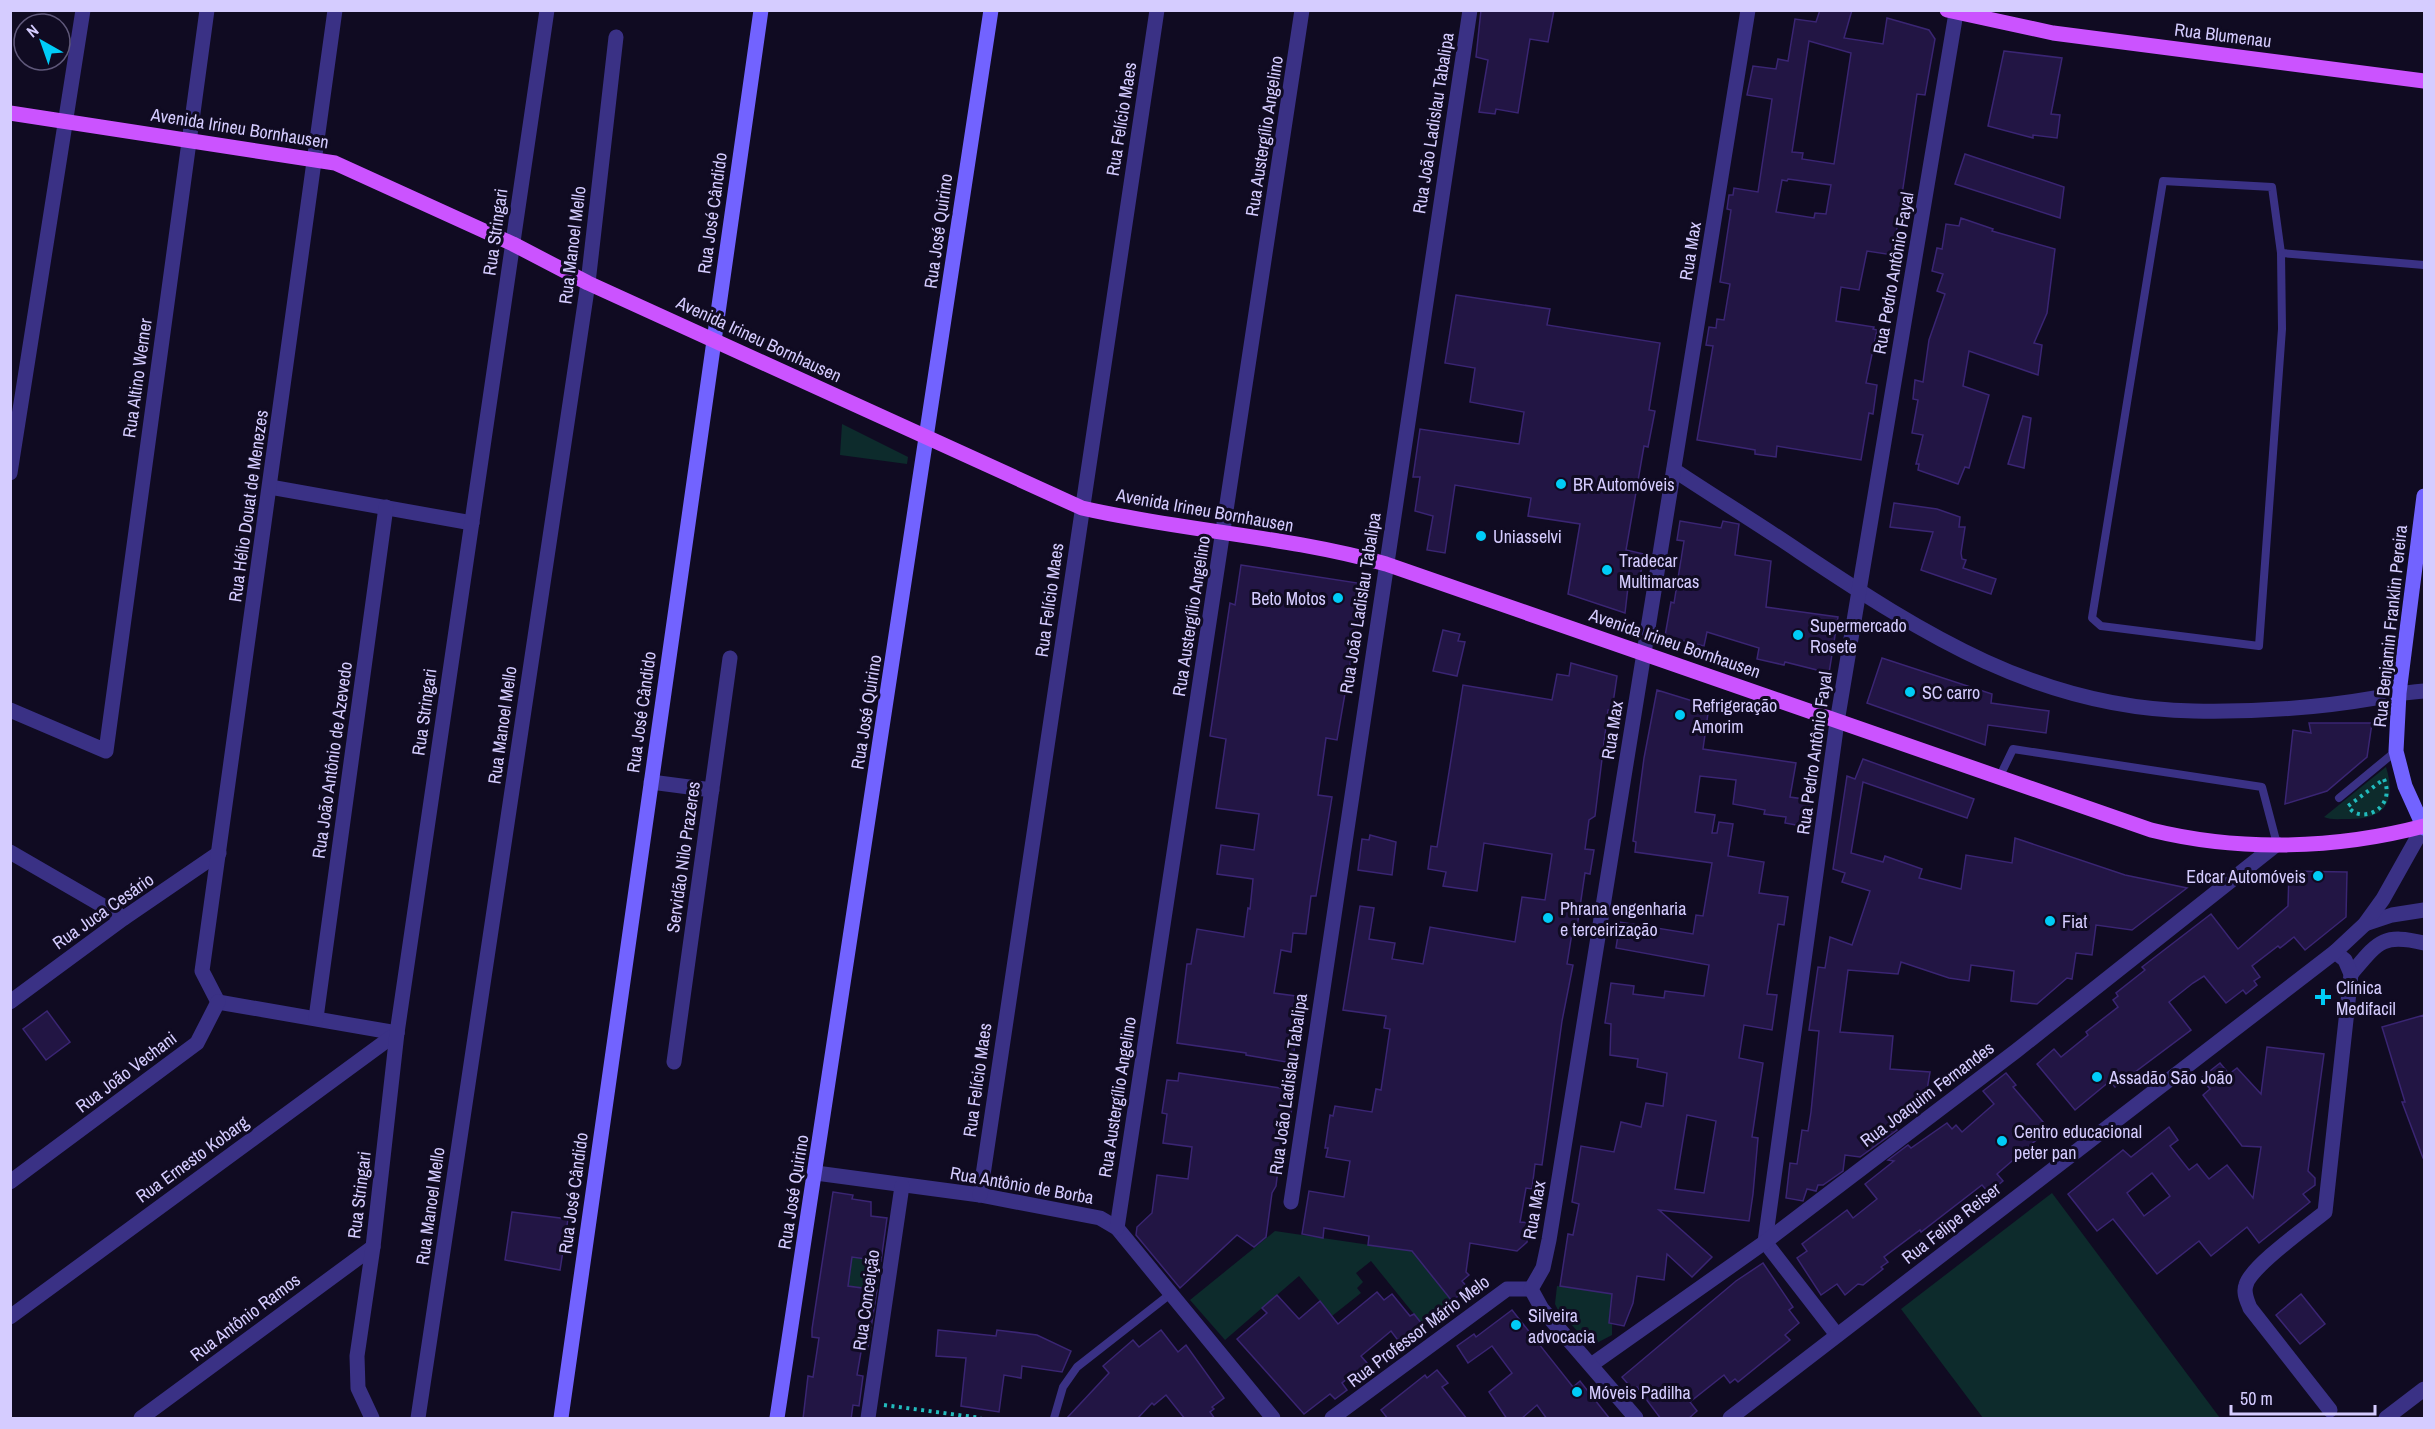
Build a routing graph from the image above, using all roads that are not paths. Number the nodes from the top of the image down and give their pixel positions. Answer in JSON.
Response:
{"nodes":[{"id":1,"x":84,"y":10,"type":"edge"},
{"id":2,"x":207,"y":10,"type":"edge"},
{"id":3,"x":335,"y":10,"type":"edge"},
{"id":4,"x":547,"y":10,"type":"edge"},
{"id":5,"x":761,"y":10,"type":"edge"},
{"id":6,"x":991,"y":10,"type":"edge"},
{"id":7,"x":1157,"y":10,"type":"edge"},
{"id":8,"x":1302,"y":10,"type":"edge"},
{"id":9,"x":1470,"y":10,"type":"edge"},
{"id":10,"x":1748,"y":10,"type":"edge"},
{"id":11,"x":1952,"y":12,"type":"edge"},
{"id":12,"x":616,"y":37,"type":"dead end"},
{"id":13,"x":2424,"y":81,"type":"edge"},
{"id":14,"x":10,"y":113,"type":"edge"},
{"id":15,"x":66,"y":121,"type":"junction"},
{"id":16,"x":190,"y":140,"type":"junction"},
{"id":17,"x":313,"y":158,"type":"junction"},
{"id":18,"x":513,"y":244,"type":"junction"},
{"id":19,"x":2280,"y":253,"type":"junction"},
{"id":20,"x":2424,"y":265,"type":"edge"},
{"id":21,"x":588,"y":283,"type":"junction"},
{"id":22,"x":714,"y":339,"type":"junction"},
{"id":23,"x":927,"y":438,"type":"junction"},
{"id":24,"x":1674,"y":470,"type":"junction"},
{"id":25,"x":10,"y":473,"type":"edge"},
{"id":26,"x":270,"y":487,"type":"junction"},
{"id":27,"x":2424,"y":496,"type":"edge"},
{"id":28,"x":386,"y":507,"type":"junction"},
{"id":29,"x":1082,"y":508,"type":"junction"},
{"id":30,"x":472,"y":523,"type":"junction"},
{"id":31,"x":1223,"y":534,"type":"junction"},
{"id":32,"x":1386,"y":564,"type":"junction"},
{"id":33,"x":1859,"y":592,"type":"junction"},
{"id":34,"x":1645,"y":653,"type":"junction"},
{"id":35,"x":730,"y":658,"type":"dead end"},
{"id":36,"x":2424,"y":691,"type":"edge"},
{"id":37,"x":2399,"y":693,"type":"junction"},
{"id":38,"x":10,"y":710,"type":"edge"},
{"id":39,"x":1837,"y":722,"type":"junction"},
{"id":40,"x":2396,"y":751,"type":"junction"},
{"id":41,"x":1999,"y":778,"type":"junction"},
{"id":42,"x":651,"y":782,"type":"junction"},
{"id":43,"x":712,"y":790,"type":"junction"},
{"id":44,"x":2339,"y":798,"type":"dead end"},
{"id":45,"x":2424,"y":827,"type":"edge"},
{"id":46,"x":2277,"y":844,"type":"junction"},
{"id":47,"x":10,"y":852,"type":"edge"},
{"id":48,"x":219,"y":854,"type":"junction"},
{"id":49,"x":2424,"y":910,"type":"edge"},
{"id":50,"x":124,"y":918,"type":"junction"},
{"id":51,"x":2365,"y":924,"type":"junction"},
{"id":52,"x":2424,"y":943,"type":"edge"},
{"id":53,"x":2335,"y":952,"type":"junction"},
{"id":54,"x":2351,"y":974,"type":"junction"},
{"id":55,"x":10,"y":1002,"type":"edge"},
{"id":56,"x":218,"y":1002,"type":"junction"},
{"id":57,"x":316,"y":1018,"type":"junction"},
{"id":58,"x":397,"y":1034,"type":"junction"},
{"id":59,"x":674,"y":1062,"type":"dead end"},
{"id":60,"x":816,"y":1173,"type":"junction"},
{"id":61,"x":10,"y":1182,"type":"edge"},
{"id":62,"x":903,"y":1186,"type":"junction"},
{"id":63,"x":980,"y":1195,"type":"junction"},
{"id":64,"x":1291,"y":1202,"type":"dead end"},
{"id":65,"x":1117,"y":1228,"type":"junction"},
{"id":66,"x":1765,"y":1242,"type":"junction"},
{"id":67,"x":373,"y":1247,"type":"junction"},
{"id":68,"x":1531,"y":1288,"type":"junction"},
{"id":69,"x":1169,"y":1295,"type":"junction"},
{"id":70,"x":10,"y":1317,"type":"edge"},
{"id":71,"x":1837,"y":1335,"type":"junction"},
{"id":72,"x":1592,"y":1365,"type":"junction"},
{"id":73,"x":2424,"y":1389,"type":"edge"},
{"id":74,"x":2330,"y":1410,"type":"dead end"},
{"id":75,"x":869,"y":1411,"type":"edge"},
{"id":76,"x":141,"y":1419,"type":"edge"},
{"id":77,"x":372,"y":1419,"type":"edge"},
{"id":78,"x":418,"y":1419,"type":"edge"},
{"id":79,"x":561,"y":1419,"type":"edge"},
{"id":80,"x":777,"y":1419,"type":"edge"},
{"id":81,"x":1054,"y":1419,"type":"edge"},
{"id":82,"x":1273,"y":1419,"type":"edge"},
{"id":83,"x":1332,"y":1419,"type":"edge"},
{"id":84,"x":1636,"y":1419,"type":"edge"},
{"id":85,"x":1730,"y":1419,"type":"edge"},
{"id":86,"x":2386,"y":1419,"type":"edge"}],
"edges":[{"from":1,"to":15,"type":"street"},
{"from":2,"to":16,"type":"street","name":"Rua Altino Werner"},
{"from":3,"to":17,"type":"street","name":"Rua Hélio Douat de Menezes"},
{"from":4,"to":18,"type":"street","name":"Rua Stringari"},
{"from":5,"to":22,"type":"main road","name":"Rua José Cândido"},
{"from":6,"to":23,"type":"main road","name":"Rua José Quirino"},
{"from":7,"to":29,"type":"street","name":"Rua Felício Maes"},
{"from":8,"to":31,"type":"street","name":"Rua Austergílio Angelino"},
{"from":9,"to":32,"type":"street","name":"Rua João Ladislau Tabalipa"},
{"from":10,"to":24,"type":"street","name":"Rua Max"},
{"from":11,"to":13,"type":"main road","name":"Rua Blumenau"},
{"from":11,"to":33,"type":"street","name":"Rua Pedro Antônio Fayal"},
{"from":12,"to":21,"type":"street","name":"Rua Manoel Mello"},
{"from":14,"to":15,"type":"main road","name":"Avenida Irineu Bornhausen"},
{"from":15,"to":16,"type":"main road","name":"Avenida Irineu Bornhausen"},
{"from":15,"to":25,"type":"street"},
{"from":16,"to":17,"type":"main road","name":"Avenida Irineu Bornhausen"},
{"from":16,"to":38,"type":"street","name":"Rua Altino Werner"},
{"from":17,"to":18,"type":"main road","name":"Avenida Irineu Bornhausen"},
{"from":17,"to":26,"type":"street","name":"Rua Hélio Douat de Menezes"},
{"from":18,"to":21,"type":"main road","name":"Avenida Irineu Bornhausen"},
{"from":18,"to":30,"type":"street","name":"Rua Stringari"},
{"from":19,"to":19,"type":"lane"},
{"from":19,"to":20,"type":"lane"},
{"from":21,"to":22,"type":"main road","name":"Avenida Irineu Bornhausen"},
{"from":21,"to":78,"type":"street","name":"Rua Manoel Mello"},
{"from":22,"to":23,"type":"main road","name":"Avenida Irineu Bornhausen"},
{"from":22,"to":42,"type":"main road","name":"Rua José Cândido"},
{"from":23,"to":29,"type":"main road","name":"Avenida Irineu Bornhausen"},
{"from":23,"to":60,"type":"main road","name":"Rua José Quirino"},
{"from":24,"to":33,"type":"street"},
{"from":24,"to":34,"type":"street","name":"Rua Max"},
{"from":26,"to":28,"type":"street"},
{"from":26,"to":48,"type":"street","name":"Rua Hélio Douat de Menezes"},
{"from":27,"to":37,"type":"main road","name":"Rua Benjamin Franklin Pereira"},
{"from":28,"to":30,"type":"street"},
{"from":28,"to":57,"type":"street","name":"Rua João Antônio de Azevedo"},
{"from":29,"to":31,"type":"main road","name":"Avenida Irineu Bornhausen"},
{"from":29,"to":63,"type":"street","name":"Rua Felício Maes"},
{"from":30,"to":58,"type":"street","name":"Rua Stringari"},
{"from":31,"to":32,"type":"main road","name":"Avenida Irineu Bornhausen"},
{"from":31,"to":65,"type":"street","name":"Rua Austergílio Angelino"},
{"from":32,"to":34,"type":"main road","name":"Avenida Irineu Bornhausen"},
{"from":32,"to":64,"type":"street","name":"Rua João Ladislau Tabalipa"},
{"from":33,"to":37,"type":"street"},
{"from":33,"to":39,"type":"street","name":"Rua Pedro Antônio Fayal"},
{"from":34,"to":39,"type":"main road","name":"Avenida Irineu Bornhausen"},
{"from":34,"to":68,"type":"street","name":"Rua Max"},
{"from":35,"to":43,"type":"street","name":"Servidão Nilo Prazeres"},
{"from":36,"to":37,"type":"street"},
{"from":37,"to":40,"type":"main road","name":"Rua Benjamin Franklin Pereira"},
{"from":39,"to":41,"type":"main road","name":"Avenida Irineu Bornhausen"},
{"from":39,"to":66,"type":"street","name":"Rua Pedro Antônio Fayal"},
{"from":40,"to":44,"type":"lane"},
{"from":40,"to":45,"type":"main road","name":"Rua Benjamin Franklin Pereira"},
{"from":41,"to":46,"type":"main road","name":"Avenida Irineu Bornhausen"},
{"from":41,"to":46,"type":"lane"},
{"from":42,"to":43,"type":"street"},
{"from":42,"to":79,"type":"main road","name":"Rua José Cândido"},
{"from":43,"to":59,"type":"street","name":"Servidão Nilo Prazeres"},
{"from":45,"to":46,"type":"main road","name":"Avenida Irineu Bornhausen"},
{"from":45,"to":51,"type":"street","name":"Rua Felipe Reiser"},
{"from":46,"to":66,"type":"street","name":"Rua Joaquim Fernandes"},
{"from":47,"to":50,"type":"street"},
{"from":48,"to":50,"type":"street","name":"Rua Juca Cesário"},
{"from":48,"to":56,"type":"street","name":"Rua Hélio Douat de Menezes"},
{"from":49,"to":51,"type":"street","name":"Rua Felipe Reiser"},
{"from":50,"to":55,"type":"street","name":"Rua Juca Cesário"},
{"from":51,"to":53,"type":"street","name":"Rua Felipe Reiser"},
{"from":52,"to":54,"type":"street"},
{"from":53,"to":54,"type":"street"},
{"from":53,"to":71,"type":"street","name":"Rua Felipe Reiser"},
{"from":54,"to":74,"type":"street"},
{"from":56,"to":57,"type":"street"},
{"from":56,"to":61,"type":"street","name":"Rua João Vechani"},
{"from":57,"to":58,"type":"street"},
{"from":58,"to":67,"type":"street","name":"Rua Stringari"},
{"from":58,"to":70,"type":"street","name":"Rua Ernesto Kobarg"},
{"from":60,"to":62,"type":"street","name":"Rua Antônio de Borba"},
{"from":60,"to":80,"type":"main road","name":"Rua José Quirino"},
{"from":62,"to":63,"type":"street","name":"Rua Antônio de Borba"},
{"from":62,"to":75,"type":"street","name":"Rua Conceição"},
{"from":63,"to":65,"type":"street","name":"Rua Antônio de Borba"},
{"from":65,"to":69,"type":"street","name":"Rua Antônio de Borba"},
{"from":66,"to":71,"type":"street"},
{"from":66,"to":72,"type":"street","name":"Rua Joaquim Fernandes"},
{"from":67,"to":76,"type":"street","name":"Rua Antônio Ramos"},
{"from":67,"to":77,"type":"street","name":"Rua Stringari"},
{"from":68,"to":72,"type":"street"},
{"from":68,"to":83,"type":"street","name":"Rua Professor Mário Melo"},
{"from":69,"to":81,"type":"lane"},
{"from":69,"to":82,"type":"street","name":"Rua Antônio de Borba"},
{"from":71,"to":85,"type":"street","name":"Rua Felipe Reiser"},
{"from":72,"to":84,"type":"street"},
{"from":73,"to":86,"type":"street"}]}
